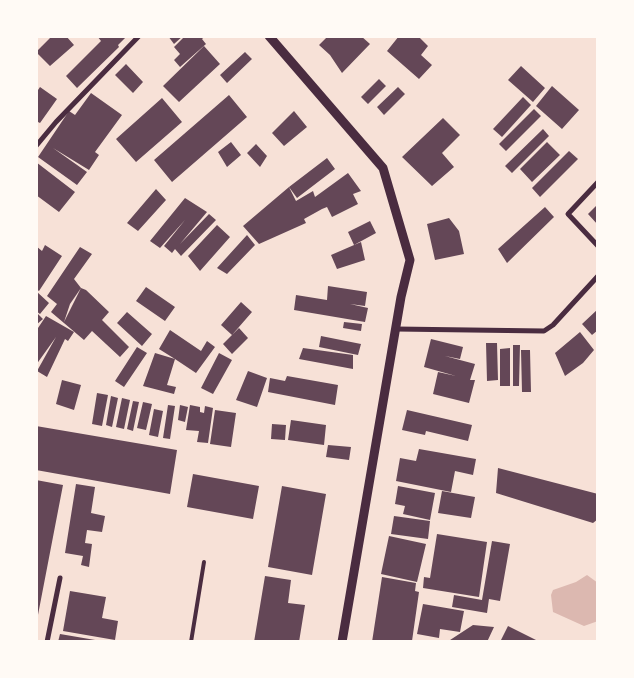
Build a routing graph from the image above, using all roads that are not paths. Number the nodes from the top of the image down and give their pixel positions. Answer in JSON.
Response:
{"nodes":[{"id":1,"x":139,"y":36,"type":"edge"},
{"id":2,"x":269,"y":36,"type":"edge"},
{"id":3,"x":36,"y":146,"type":"edge"},
{"id":4,"x":598,"y":182,"type":"edge"},
{"id":5,"x":598,"y":246,"type":"edge"},
{"id":6,"x":598,"y":276,"type":"edge"},
{"id":7,"x":396,"y":328,"type":"junction"},
{"id":8,"x":204,"y":562,"type":"dead end"},
{"id":9,"x":60,"y":578,"type":"dead end"},
{"id":10,"x":47,"y":642,"type":"edge"},
{"id":11,"x":191,"y":642,"type":"edge"},
{"id":12,"x":342,"y":642,"type":"edge"}],
"edges":[{"from":1,"to":3,"type":"street"},
{"from":2,"to":7,"type":"street"},
{"from":4,"to":5,"type":"street"},
{"from":6,"to":7,"type":"street"},
{"from":7,"to":12,"type":"street"},
{"from":8,"to":11,"type":"lane"},
{"from":9,"to":10,"type":"street"}]}
